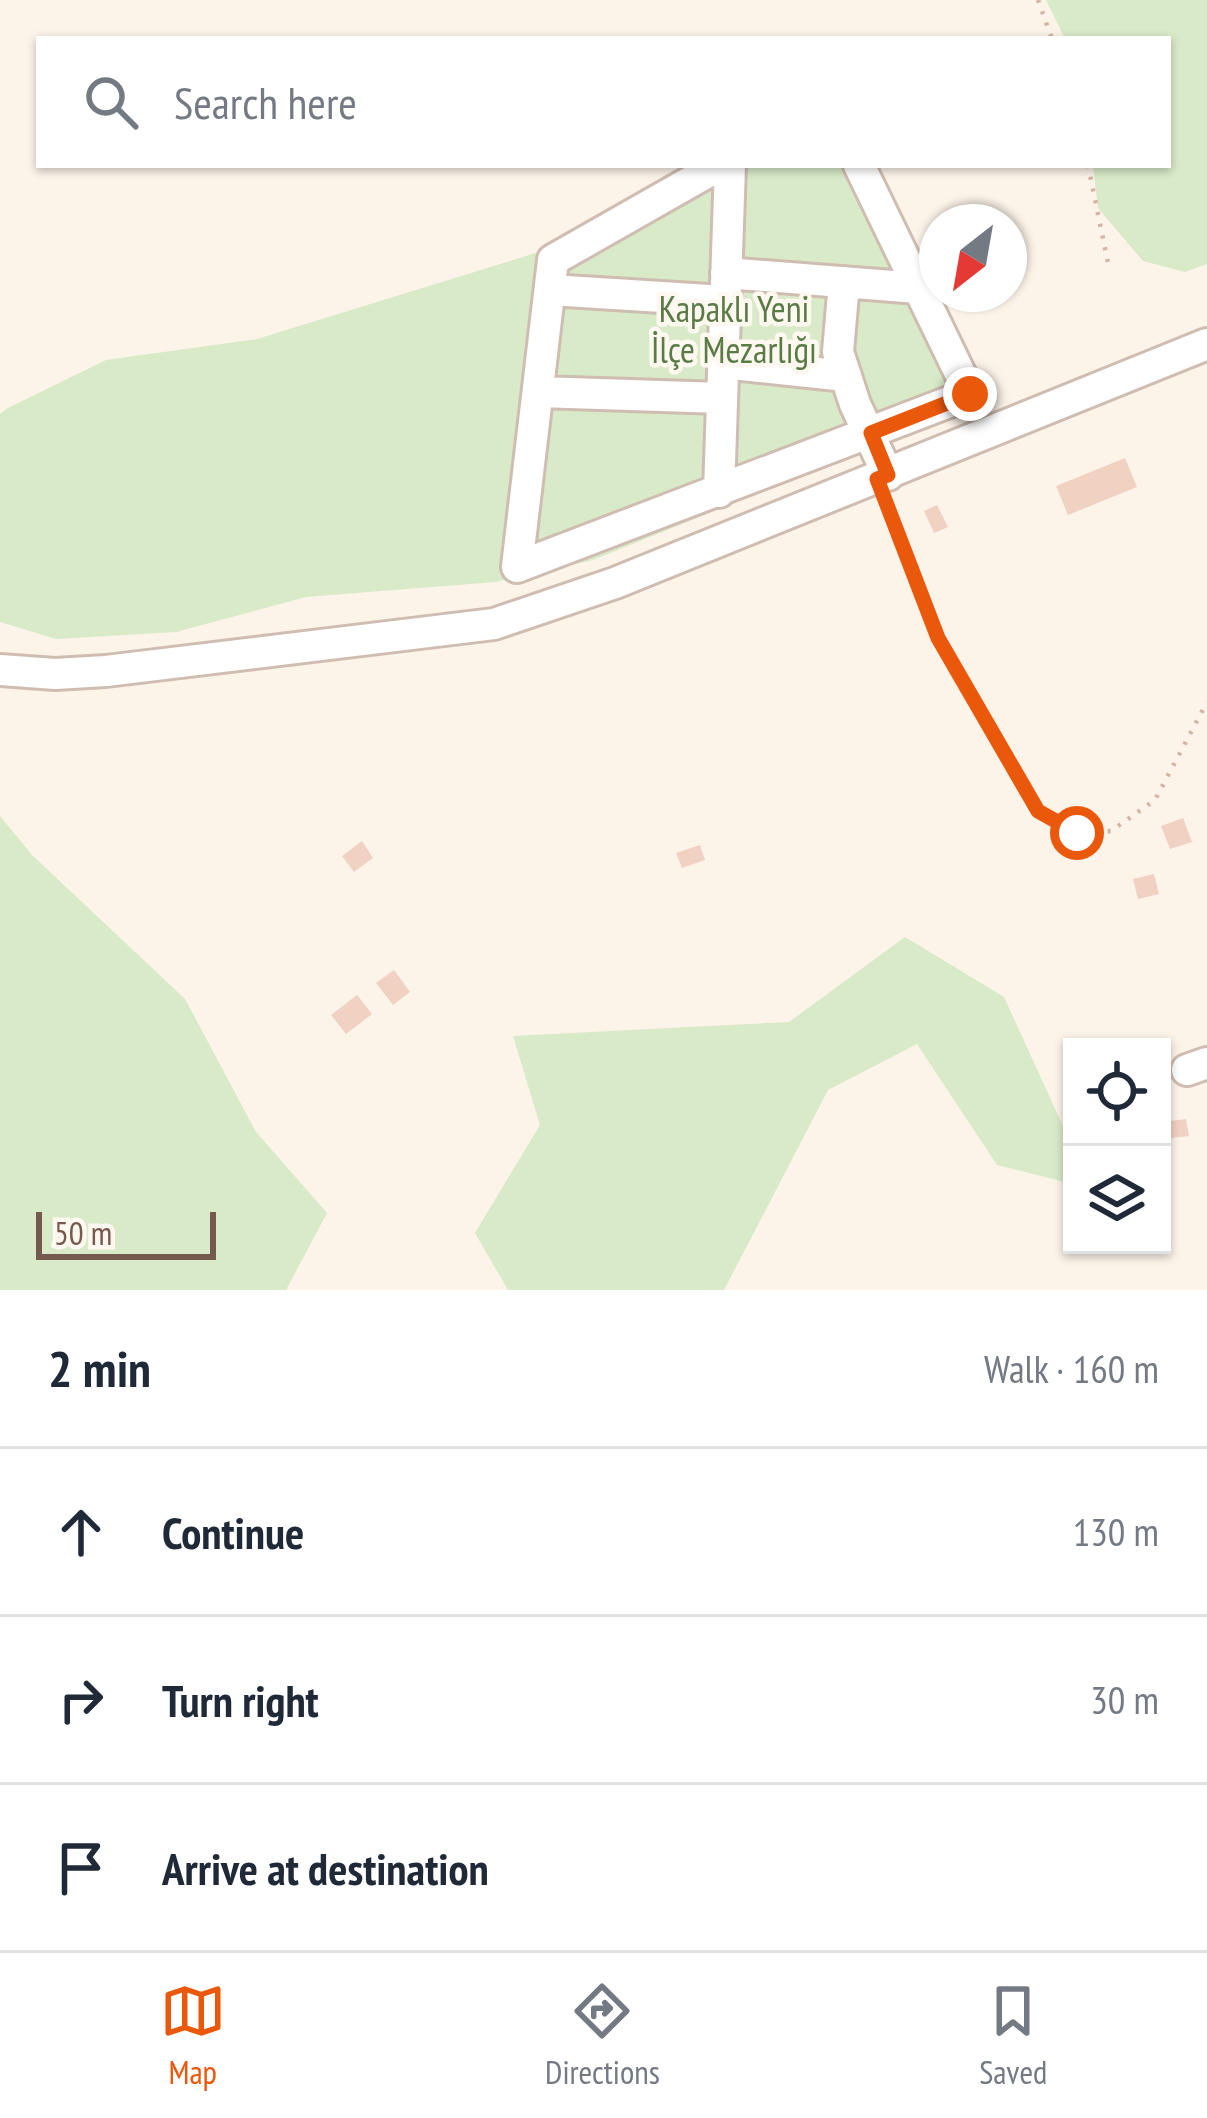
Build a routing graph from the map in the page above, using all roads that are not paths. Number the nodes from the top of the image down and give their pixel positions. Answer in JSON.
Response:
{"nodes":[{"id":1,"x":715,"y":168,"type":"edge"},
{"id":2,"x":730,"y":168,"type":"edge"},
{"id":3,"x":860,"y":168,"type":"edge"},
{"id":4,"x":844,"y":282,"type":"junction"},
{"id":5,"x":726,"y":287,"type":"junction"},
{"id":6,"x":918,"y":288,"type":"junction"},
{"id":7,"x":550,"y":290,"type":"junction"},
{"id":8,"x":1207,"y":344,"type":"edge"},
{"id":9,"x":723,"y":363,"type":"junction"},
{"id":10,"x":846,"y":376,"type":"junction"},
{"id":11,"x":538,"y":392,"type":"junction"},
{"id":12,"x":722,"y":398,"type":"junction"},
{"id":13,"x":871,"y":433,"type":"junction"},
{"id":14,"x":883,"y":477,"type":"junction"},
{"id":15,"x":718,"y":493,"type":"junction"},
{"id":16,"x":0,"y":670,"type":"edge"}],
"edges":[{"from":1,"to":7,"type":"street"},
{"from":2,"to":5,"type":"street"},
{"from":3,"to":6,"type":"street"},
{"from":4,"to":5,"type":"street"},
{"from":4,"to":6,"type":"street"},
{"from":4,"to":10,"type":"street"},
{"from":5,"to":7,"type":"street"},
{"from":5,"to":9,"type":"street"},
{"from":6,"to":13,"type":"street"},
{"from":7,"to":11,"type":"street"},
{"from":8,"to":14,"type":"street"},
{"from":9,"to":10,"type":"street"},
{"from":9,"to":12,"type":"street"},
{"from":10,"to":13,"type":"street"},
{"from":11,"to":12,"type":"street"},
{"from":11,"to":15,"type":"street"},
{"from":12,"to":15,"type":"street"},
{"from":13,"to":14,"type":"street"},
{"from":13,"to":15,"type":"street"},
{"from":14,"to":16,"type":"street"}]}
